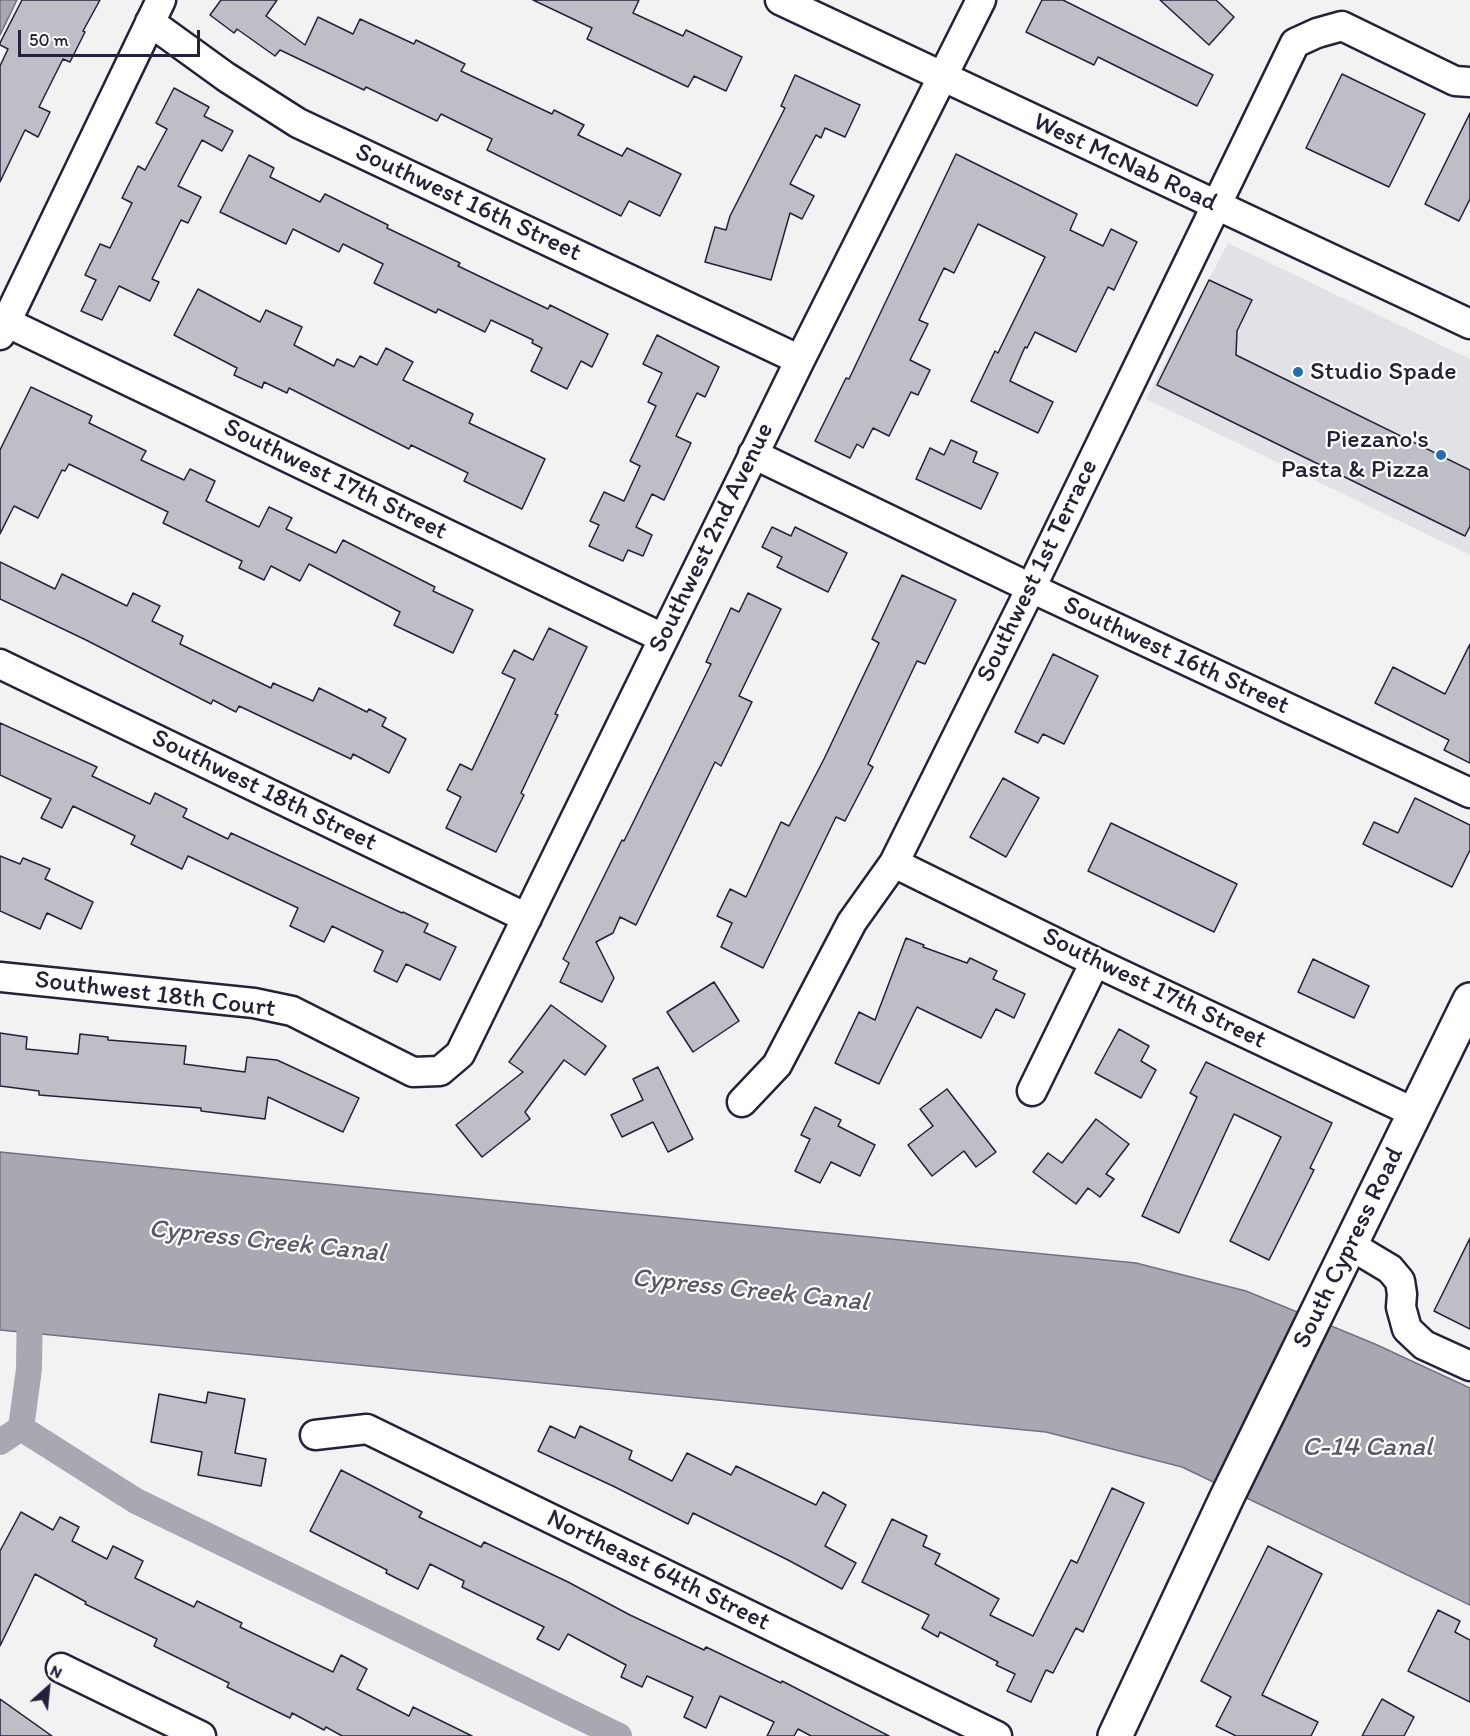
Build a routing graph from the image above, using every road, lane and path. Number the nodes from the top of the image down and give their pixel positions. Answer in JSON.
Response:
{"nodes":[{"id":1,"x":780,"y":0,"type":"edge"},
{"id":2,"x":981,"y":0,"type":"edge"},
{"id":3,"x":156,"y":11,"type":"edge"},
{"id":4,"x":943,"y":77,"type":"junction"},
{"id":5,"x":1470,"y":82,"type":"edge"},
{"id":6,"x":1216,"y":206,"type":"junction"},
{"id":7,"x":1470,"y":324,"type":"edge"},
{"id":8,"x":3,"y":328,"type":"edge"},
{"id":9,"x":800,"y":360,"type":"junction"},
{"id":10,"x":753,"y":454,"type":"junction"},
{"id":11,"x":1030,"y":588,"type":"junction"},
{"id":12,"x":663,"y":638,"type":"junction"},
{"id":13,"x":0,"y":664,"type":"edge"},
{"id":14,"x":1470,"y":793,"type":"edge"},
{"id":15,"x":894,"y":863,"type":"junction"},
{"id":16,"x":527,"y":918,"type":"junction"},
{"id":17,"x":1095,"y":962,"type":"junction"},
{"id":18,"x":0,"y":977,"type":"edge"},
{"id":19,"x":1470,"y":1000,"type":"edge"},
{"id":20,"x":440,"y":1071,"type":"joint"},
{"id":21,"x":1032,"y":1090,"type":"dead end"},
{"id":22,"x":742,"y":1102,"type":"dead end"},
{"id":23,"x":1415,"y":1113,"type":"junction"},
{"id":24,"x":1350,"y":1245,"type":"junction"},
{"id":25,"x":1470,"y":1366,"type":"edge"},
{"id":26,"x":315,"y":1435,"type":"dead end"},
{"id":27,"x":61,"y":1668,"type":"dead end"},
{"id":28,"x":201,"y":1736,"type":"edge"},
{"id":29,"x":997,"y":1736,"type":"edge"},
{"id":30,"x":1115,"y":1736,"type":"edge"}],
"edges":[{"from":1,"to":4,"type":"street","name":"West McNab Road"},
{"from":2,"to":4,"type":"street","name":"Southwest 2nd Avenue"},
{"from":3,"to":8,"type":"street"},
{"from":3,"to":9,"type":"street","name":"Southwest 16th Street"},
{"from":4,"to":6,"type":"street","name":"West McNab Road"},
{"from":4,"to":9,"type":"street","name":"Southwest 2nd Avenue"},
{"from":5,"to":6,"type":"street","name":"Southwest 1st Terrace"},
{"from":6,"to":7,"type":"street","name":"West McNab Road"},
{"from":6,"to":11,"type":"street","name":"Southwest 1st Terrace"},
{"from":8,"to":12,"type":"street","name":"Southwest 17th Street"},
{"from":9,"to":10,"type":"street","name":"Southwest 2nd Avenue"},
{"from":10,"to":11,"type":"street","name":"Southwest 16th Street"},
{"from":10,"to":12,"type":"street","name":"Southwest 2nd Avenue"},
{"from":11,"to":14,"type":"street","name":"Southwest 16th Street"},
{"from":11,"to":15,"type":"street","name":"Southwest 1st Terrace"},
{"from":12,"to":16,"type":"street","name":"Southwest 2nd Avenue"},
{"from":13,"to":16,"type":"street","name":"Southwest 18th Street"},
{"from":15,"to":17,"type":"street","name":"Southwest 17th Street"},
{"from":15,"to":22,"type":"street","name":"Southwest 1st Terrace"},
{"from":16,"to":20,"type":"street","name":"Southwest 2nd Avenue"},
{"from":17,"to":21,"type":"street"},
{"from":17,"to":23,"type":"street","name":"Southwest 17th Street"},
{"from":18,"to":20,"type":"street","name":"Southwest 18th Court"},
{"from":19,"to":23,"type":"street","name":"South Cypress Road"},
{"from":23,"to":24,"type":"street","name":"South Cypress Road"},
{"from":24,"to":25,"type":"street"},
{"from":24,"to":30,"type":"street","name":"South Cypress Road"},
{"from":26,"to":29,"type":"street","name":"Northeast 64th Street"},
{"from":27,"to":28,"type":"street"}]}
